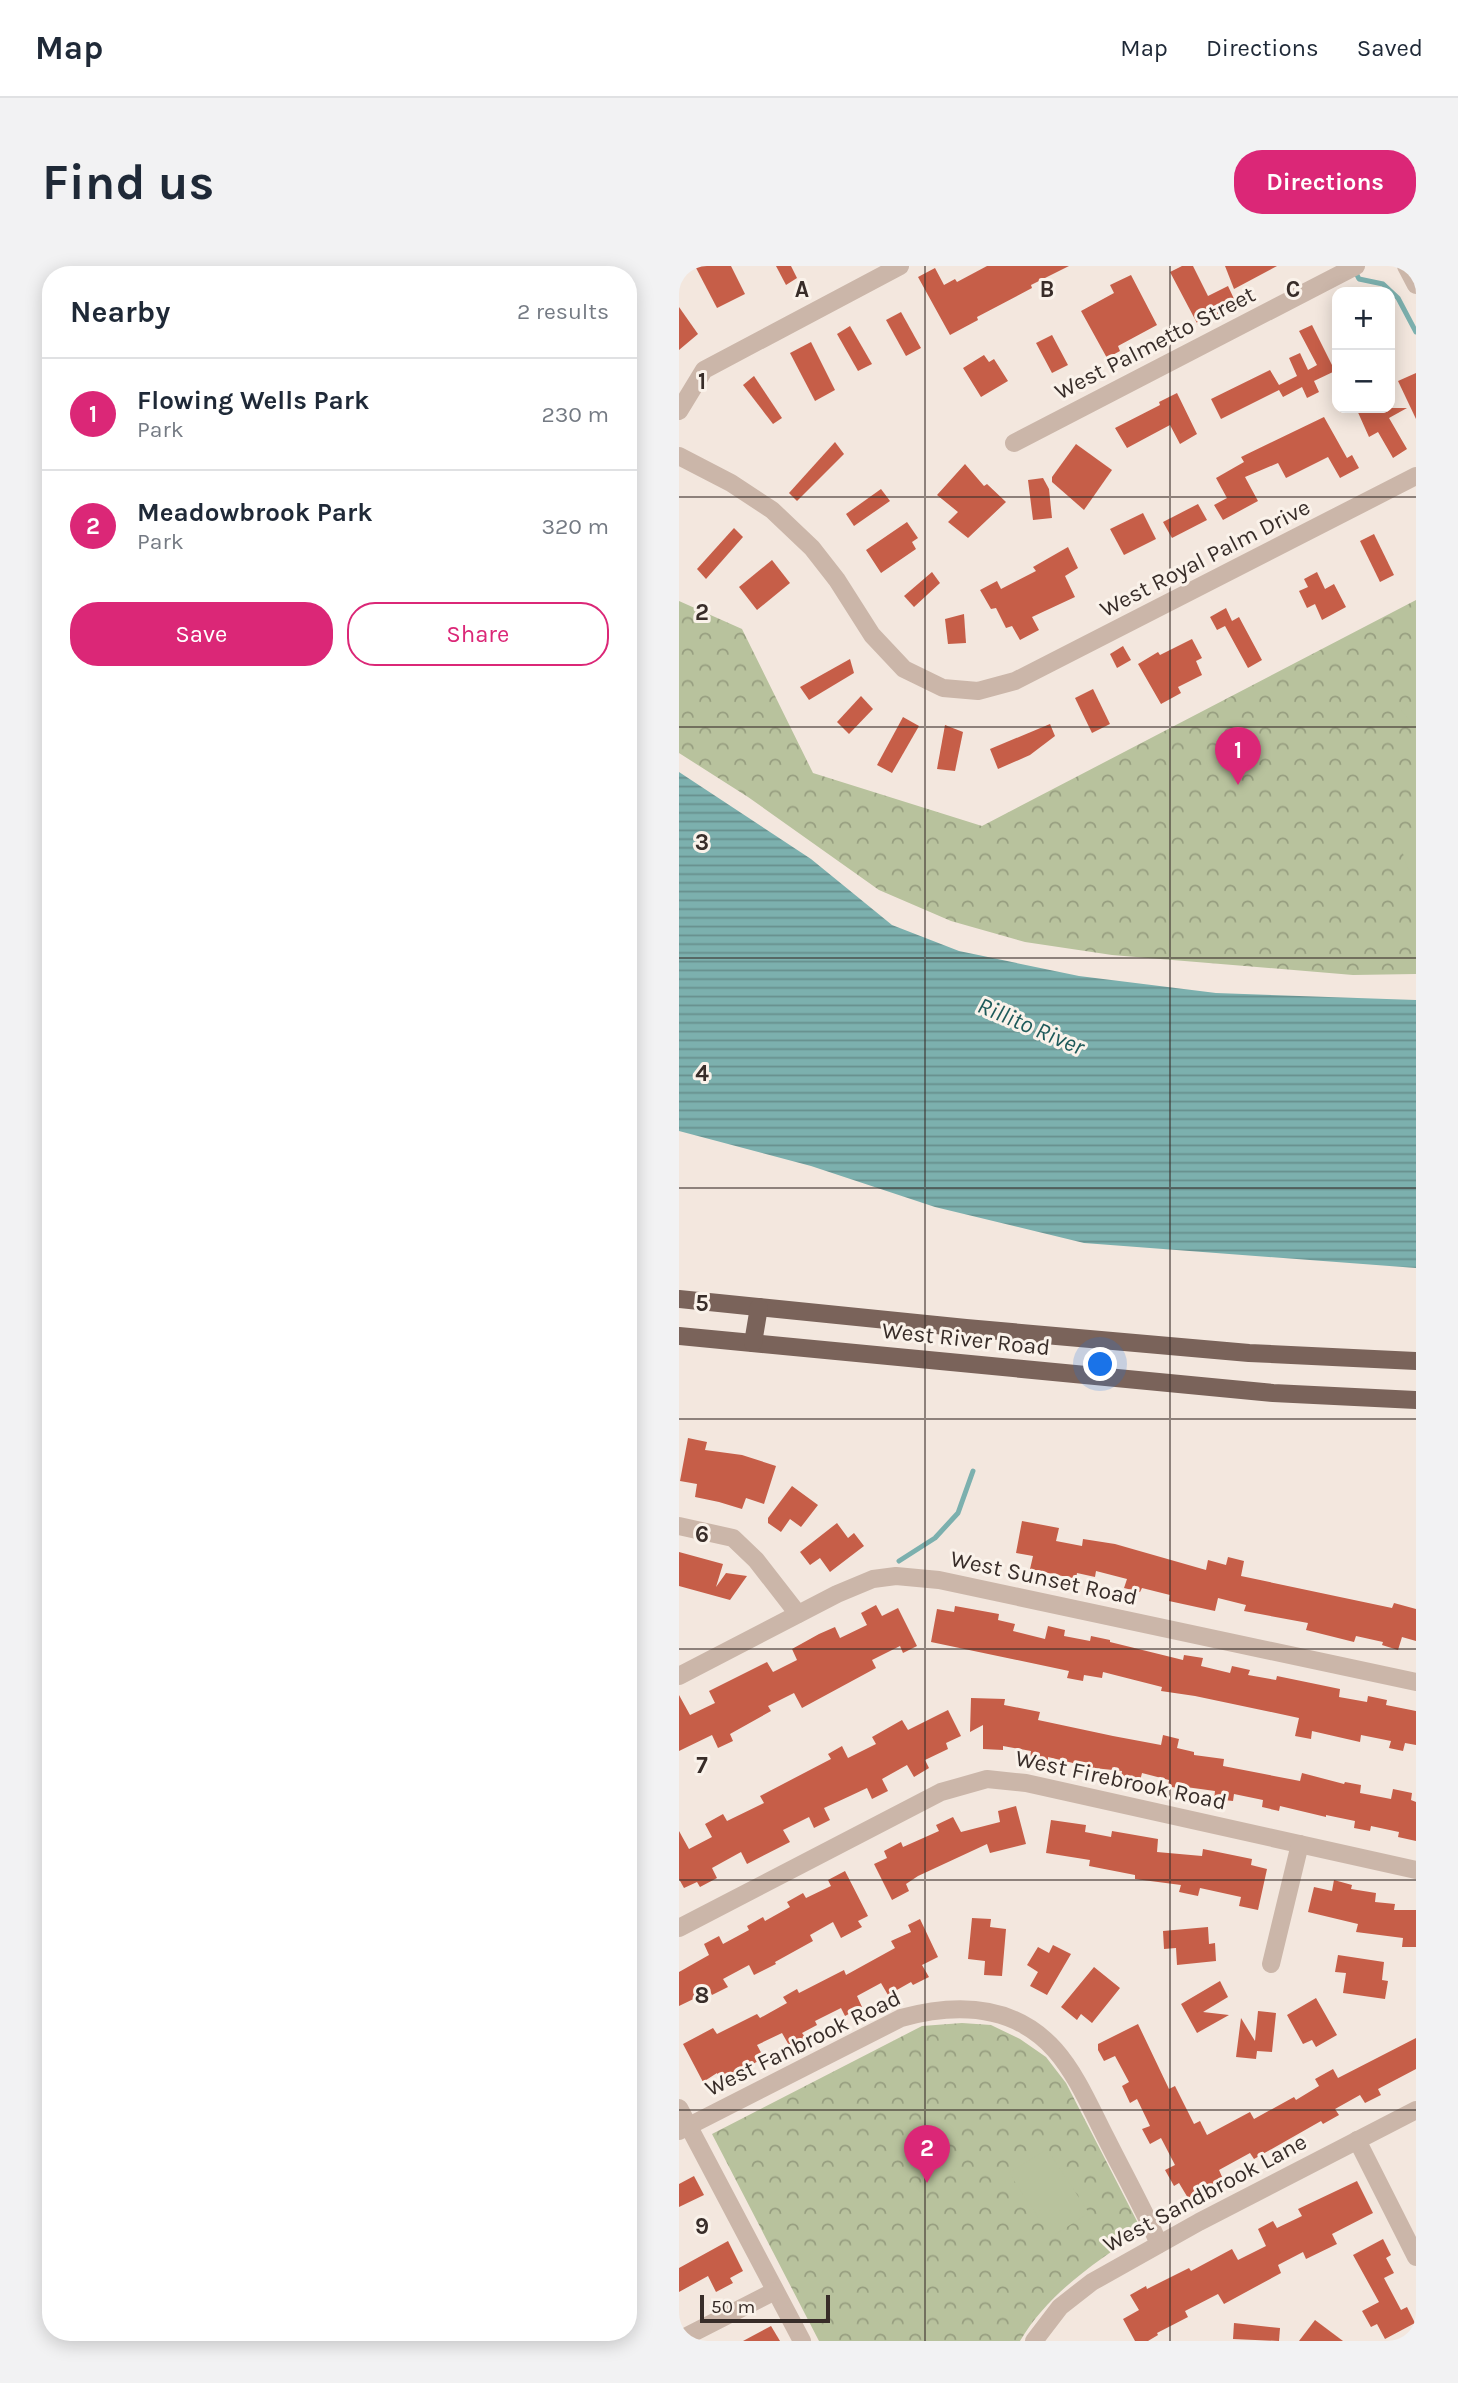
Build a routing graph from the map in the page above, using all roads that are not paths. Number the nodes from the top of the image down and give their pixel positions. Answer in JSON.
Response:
{"nodes":[{"id":1,"x":900,"y":266,"type":"edge"},
{"id":2,"x":1356,"y":266,"type":"edge"},
{"id":3,"x":1406,"y":266,"type":"edge"},
{"id":4,"x":1416,"y":285,"type":"edge"},
{"id":5,"x":679,"y":411,"type":"edge"},
{"id":6,"x":1014,"y":443,"type":"dead end"},
{"id":7,"x":679,"y":456,"type":"edge"},
{"id":8,"x":1416,"y":476,"type":"edge"},
{"id":9,"x":679,"y":1298,"type":"edge"},
{"id":10,"x":759,"y":1307,"type":"junction"},
{"id":11,"x":679,"y":1336,"type":"edge"},
{"id":12,"x":753,"y":1343,"type":"junction"},
{"id":13,"x":1416,"y":1361,"type":"edge"},
{"id":14,"x":1416,"y":1400,"type":"edge"},
{"id":15,"x":679,"y":1526,"type":"edge"},
{"id":16,"x":799,"y":1614,"type":"junction"},
{"id":17,"x":679,"y":1676,"type":"edge"},
{"id":18,"x":1416,"y":1682,"type":"edge"},
{"id":19,"x":1300,"y":1844,"type":"junction"},
{"id":20,"x":1416,"y":1870,"type":"edge"},
{"id":21,"x":679,"y":1928,"type":"edge"},
{"id":22,"x":1271,"y":1964,"type":"dead end"},
{"id":23,"x":679,"y":2108,"type":"edge"},
{"id":24,"x":1416,"y":2110,"type":"edge"},
{"id":25,"x":683,"y":2128,"type":"edge"},
{"id":26,"x":1357,"y":2140,"type":"junction"},
{"id":27,"x":1159,"y":2244,"type":"junction"},
{"id":28,"x":1416,"y":2257,"type":"edge"},
{"id":29,"x":775,"y":2291,"type":"junction"},
{"id":30,"x":679,"y":2340,"type":"edge"},
{"id":31,"x":802,"y":2341,"type":"edge"},
{"id":32,"x":1034,"y":2341,"type":"edge"}],
"edges":[{"from":1,"to":5,"type":"street"},
{"from":2,"to":6,"type":"street","name":"West Palmetto Street"},
{"from":3,"to":4,"type":"street"},
{"from":7,"to":8,"type":"street","name":"West Royal Palm Drive"},
{"from":9,"to":10,"type":"main road","name":"West River Road"},
{"from":10,"to":12,"type":"main road"},
{"from":10,"to":13,"type":"main road","name":"West River Road"},
{"from":11,"to":12,"type":"main road","name":"West River Road"},
{"from":12,"to":14,"type":"main road","name":"West River Road"},
{"from":15,"to":16,"type":"street"},
{"from":16,"to":17,"type":"street","name":"West Sunset Road"},
{"from":16,"to":18,"type":"street","name":"West Sunset Road"},
{"from":19,"to":20,"type":"street","name":"West Firebrook Road"},
{"from":19,"to":21,"type":"street","name":"West Firebrook Road"},
{"from":19,"to":22,"type":"street"},
{"from":23,"to":25,"type":"street"},
{"from":24,"to":26,"type":"street","name":"West Sandbrook Lane"},
{"from":25,"to":27,"type":"street","name":"West Fanbrook Road"},
{"from":25,"to":29,"type":"street"},
{"from":26,"to":27,"type":"street","name":"West Sandbrook Lane"},
{"from":26,"to":28,"type":"street"},
{"from":27,"to":32,"type":"street","name":"West Sandbrook Lane"},
{"from":29,"to":30,"type":"street"},
{"from":29,"to":31,"type":"street"}]}
